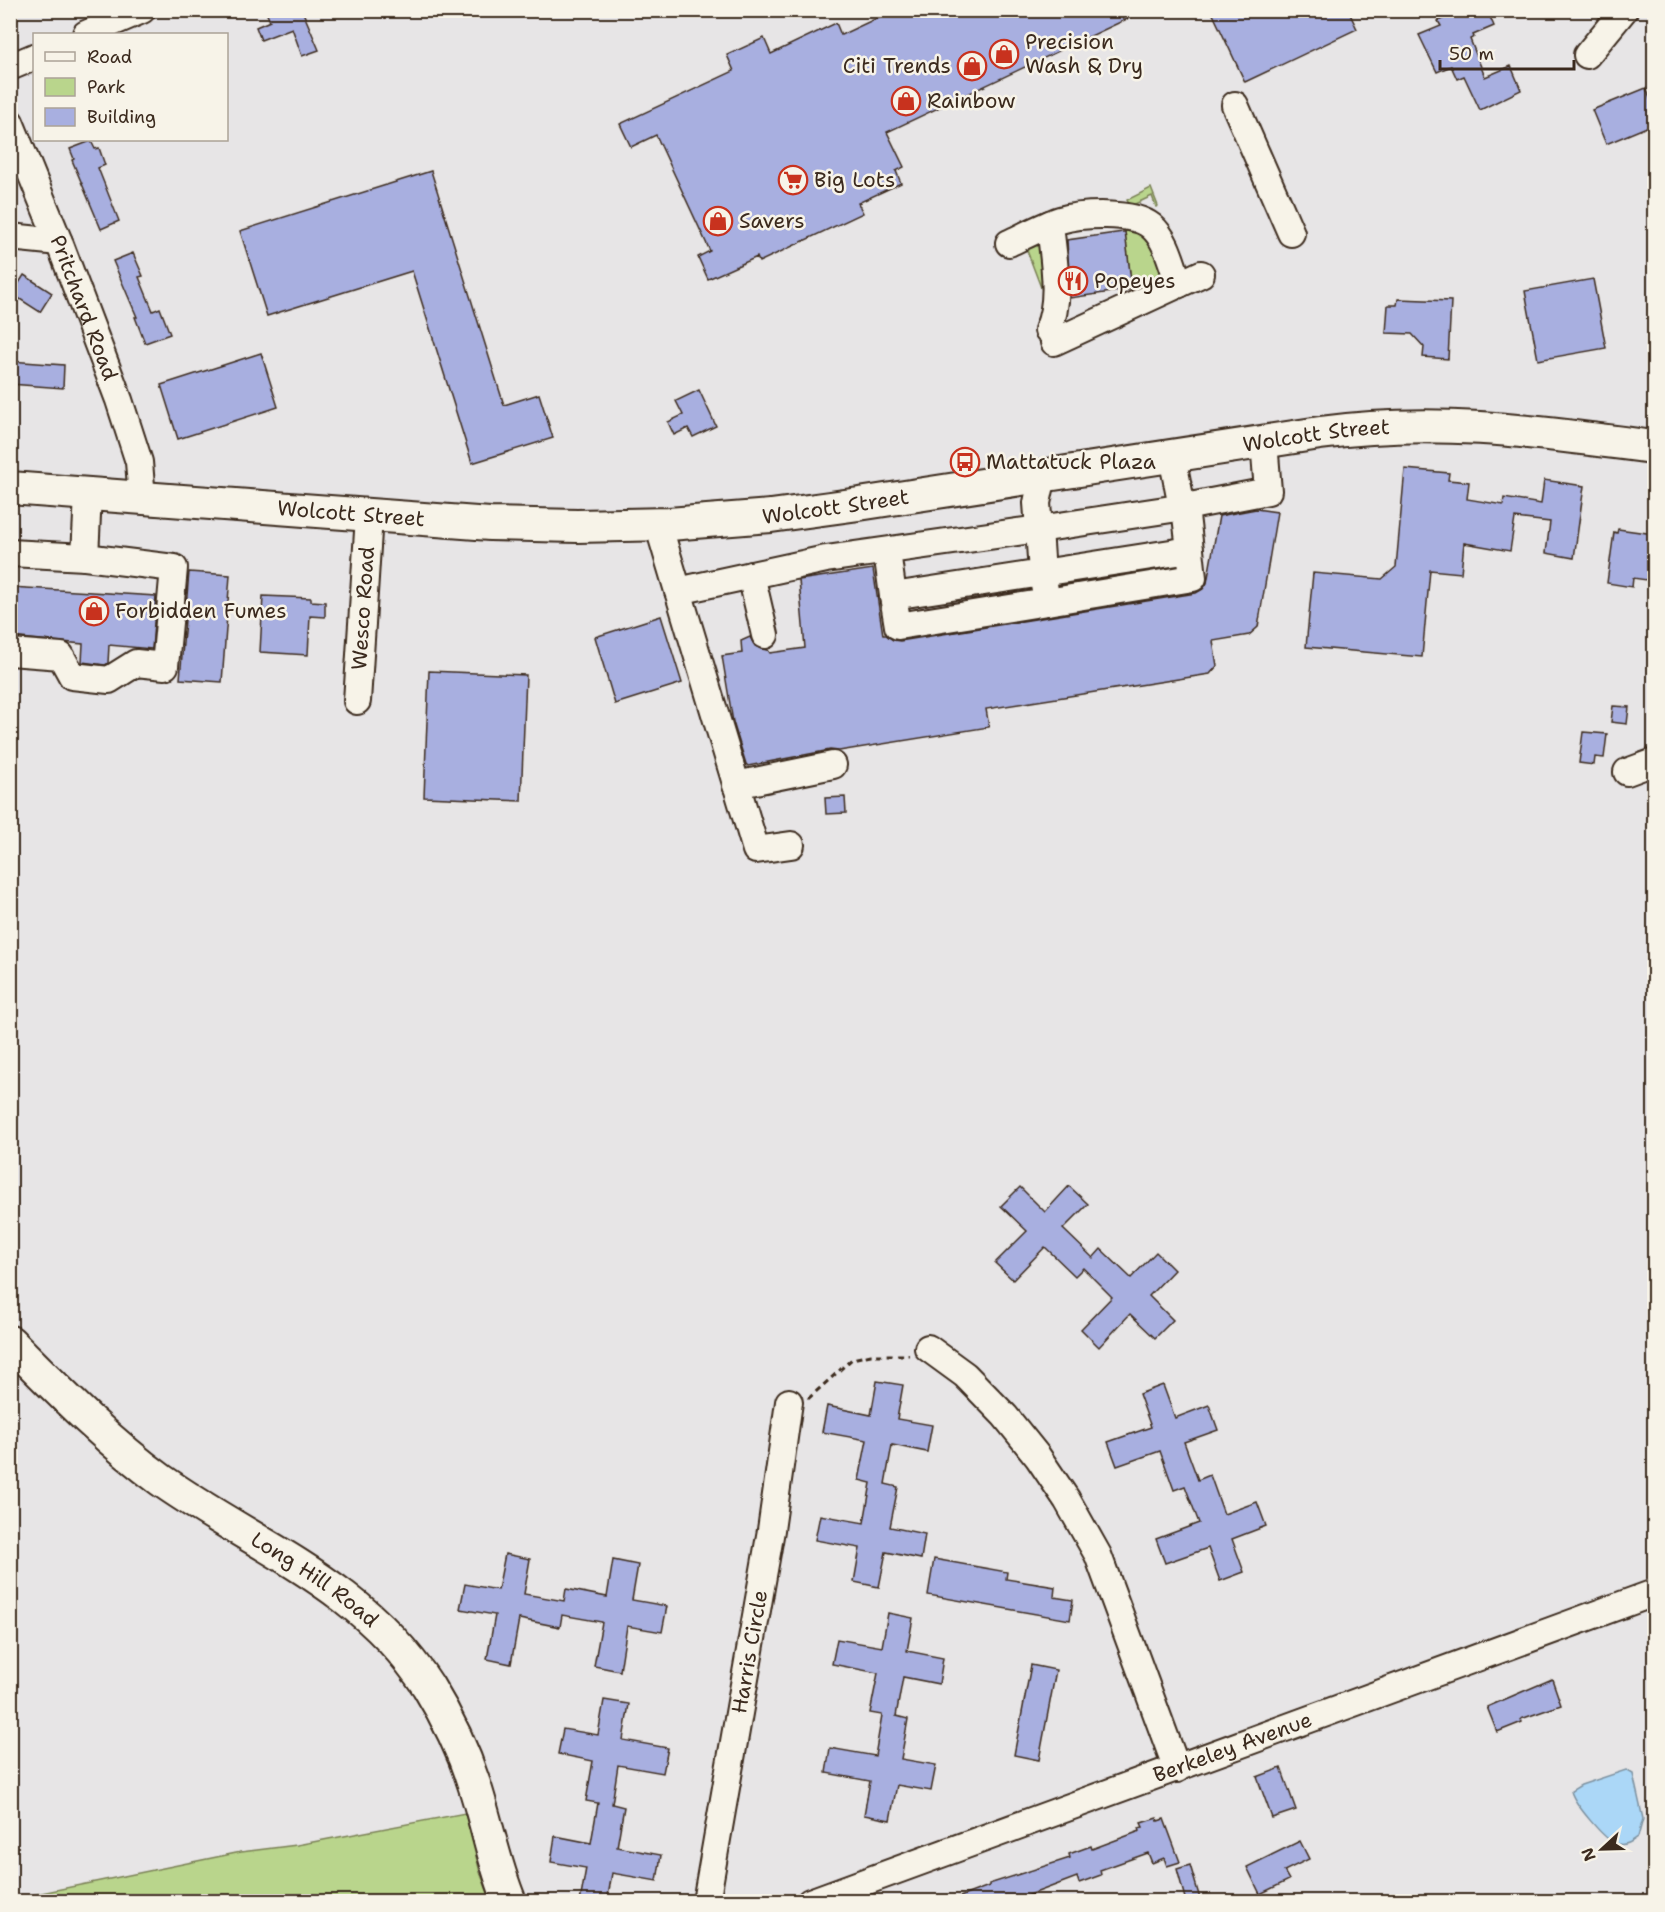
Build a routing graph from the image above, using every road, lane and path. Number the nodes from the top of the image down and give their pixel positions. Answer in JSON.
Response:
{"nodes":[{"id":1,"x":142,"y":10,"type":"edge"},
{"id":2,"x":1624,"y":10,"type":"edge"},
{"id":3,"x":88,"y":33,"type":"edge"},
{"id":4,"x":1587,"y":55,"type":"dead end"},
{"id":5,"x":33,"y":57,"type":"edge"},
{"id":6,"x":10,"y":67,"type":"edge"},
{"id":7,"x":1235,"y":105,"type":"dead end"},
{"id":8,"x":10,"y":122,"type":"edge"},
{"id":9,"x":1050,"y":224,"type":"junction"},
{"id":10,"x":1291,"y":233,"type":"dead end"},
{"id":11,"x":10,"y":237,"type":"edge"},
{"id":12,"x":59,"y":242,"type":"junction"},
{"id":13,"x":1009,"y":243,"type":"dead end"},
{"id":14,"x":1264,"y":442,"type":"junction"},
{"id":15,"x":1654,"y":447,"type":"edge"},
{"id":16,"x":1172,"y":456,"type":"junction"},
{"id":17,"x":1043,"y":476,"type":"junction"},
{"id":18,"x":10,"y":488,"type":"edge"},
{"id":19,"x":88,"y":494,"type":"junction"},
{"id":20,"x":142,"y":498,"type":"junction"},
{"id":21,"x":1185,"y":507,"type":"junction"},
{"id":22,"x":369,"y":516,"type":"junction"},
{"id":23,"x":658,"y":524,"type":"junction"},
{"id":24,"x":1040,"y":530,"type":"junction"},
{"id":25,"x":886,"y":550,"type":"junction"},
{"id":26,"x":1190,"y":550,"type":"junction"},
{"id":27,"x":10,"y":553,"type":"edge"},
{"id":28,"x":85,"y":557,"type":"junction"},
{"id":29,"x":1042,"y":573,"type":"junction"},
{"id":30,"x":751,"y":575,"type":"junction"},
{"id":31,"x":678,"y":591,"type":"junction"},
{"id":32,"x":893,"y":596,"type":"junction"},
{"id":33,"x":1047,"y":602,"type":"junction"},
{"id":34,"x":765,"y":635,"type":"dead end"},
{"id":35,"x":10,"y":652,"type":"edge"},
{"id":36,"x":357,"y":701,"type":"dead end"},
{"id":37,"x":1654,"y":762,"type":"edge"},
{"id":38,"x":833,"y":765,"type":"dead end"},
{"id":39,"x":1627,"y":772,"type":"dead end"},
{"id":40,"x":736,"y":785,"type":"junction"},
{"id":41,"x":791,"y":845,"type":"dead end"},
{"id":42,"x":10,"y":1342,"type":"edge"},
{"id":43,"x":928,"y":1348,"type":"joint"},
{"id":44,"x":789,"y":1402,"type":"joint"},
{"id":45,"x":1654,"y":1593,"type":"edge"},
{"id":46,"x":1177,"y":1769,"type":"junction"},
{"id":47,"x":510,"y":1902,"type":"edge"},
{"id":48,"x":706,"y":1902,"type":"edge"},
{"id":49,"x":810,"y":1902,"type":"edge"}],
"edges":[{"from":1,"to":3,"type":"street"},
{"from":2,"to":4,"type":"street"},
{"from":5,"to":6,"type":"street"},
{"from":7,"to":10,"type":"street"},
{"from":8,"to":12,"type":"street","name":"Pritchard Road"},
{"from":9,"to":9,"type":"street"},
{"from":9,"to":13,"type":"street"},
{"from":11,"to":12,"type":"street"},
{"from":12,"to":20,"type":"street","name":"Pritchard Road"},
{"from":14,"to":15,"type":"main road","name":"Wolcott Street"},
{"from":14,"to":16,"type":"main road","name":"Wolcott Street"},
{"from":14,"to":21,"type":"street"},
{"from":16,"to":17,"type":"main road","name":"Wolcott Street"},
{"from":16,"to":21,"type":"street"},
{"from":17,"to":23,"type":"main road","name":"Wolcott Street"},
{"from":17,"to":24,"type":"street"},
{"from":18,"to":19,"type":"main road","name":"Wolcott Street"},
{"from":19,"to":20,"type":"main road","name":"Wolcott Street"},
{"from":19,"to":28,"type":"street"},
{"from":20,"to":22,"type":"main road","name":"Wolcott Street"},
{"from":21,"to":24,"type":"street"},
{"from":21,"to":26,"type":"street"},
{"from":22,"to":23,"type":"main road","name":"Wolcott Street"},
{"from":22,"to":36,"type":"street","name":"Wesco Road"},
{"from":23,"to":31,"type":"street"},
{"from":24,"to":25,"type":"street"},
{"from":24,"to":29,"type":"street"},
{"from":25,"to":30,"type":"street"},
{"from":25,"to":32,"type":"street"},
{"from":26,"to":29,"type":"street"},
{"from":26,"to":33,"type":"street"},
{"from":27,"to":28,"type":"street"},
{"from":28,"to":35,"type":"street"},
{"from":29,"to":32,"type":"street"},
{"from":29,"to":33,"type":"street"},
{"from":30,"to":31,"type":"street"},
{"from":30,"to":34,"type":"street"},
{"from":31,"to":40,"type":"street"},
{"from":32,"to":33,"type":"street"},
{"from":37,"to":39,"type":"street"},
{"from":38,"to":40,"type":"street"},
{"from":40,"to":41,"type":"street"},
{"from":42,"to":47,"type":"main road","name":"Long Hill Road"},
{"from":43,"to":44,"type":"path"},
{"from":43,"to":46,"type":"street"},
{"from":44,"to":48,"type":"street","name":"Harris Circle"},
{"from":45,"to":46,"type":"street","name":"Berkeley Avenue"},
{"from":46,"to":49,"type":"street","name":"Berkeley Avenue"}]}
